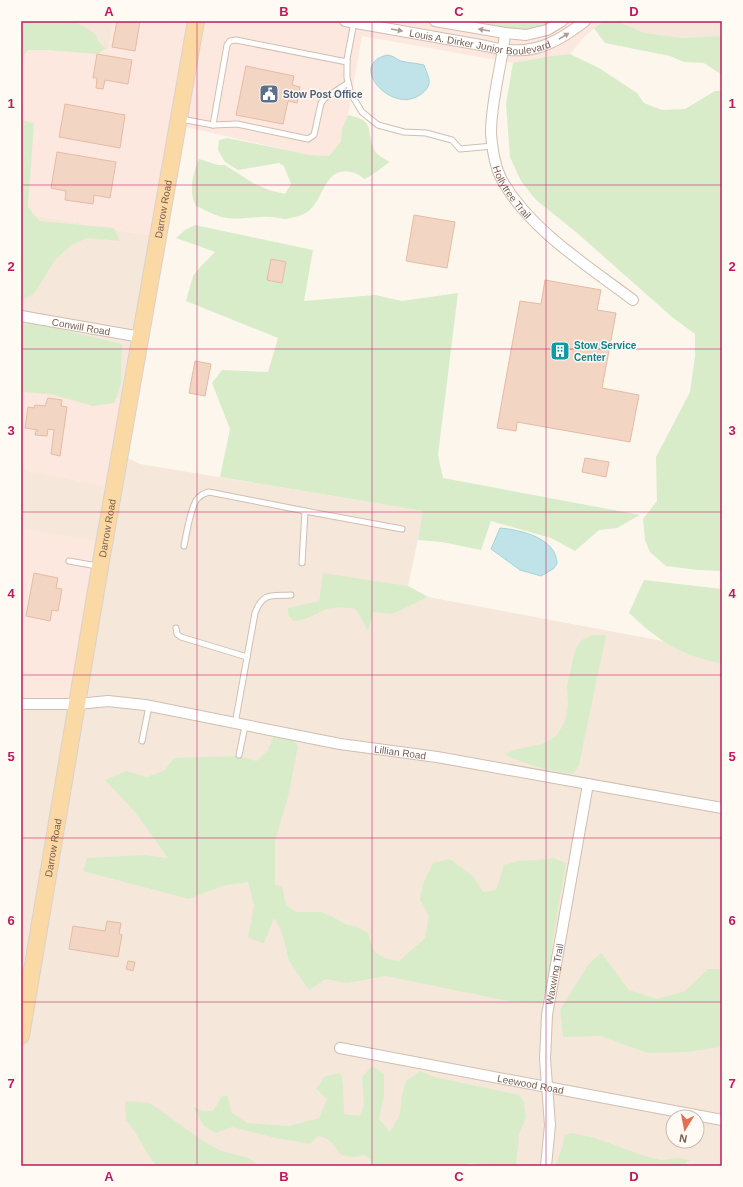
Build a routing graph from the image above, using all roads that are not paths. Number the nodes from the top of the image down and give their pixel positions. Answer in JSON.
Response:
{"nodes":[{"id":1,"x":196,"y":21,"type":"edge"},
{"id":2,"x":435,"y":21,"type":"edge"},
{"id":3,"x":562,"y":21,"type":"edge"},
{"id":4,"x":585,"y":21,"type":"edge"},
{"id":5,"x":349,"y":22,"type":"edge"},
{"id":6,"x":505,"y":33,"type":"junction"},
{"id":7,"x":503,"y":50,"type":"junction"},
{"id":8,"x":347,"y":62,"type":"junction"},
{"id":9,"x":348,"y":83,"type":"junction"},
{"id":10,"x":179,"y":119,"type":"junction"},
{"id":11,"x":212,"y":125,"type":"junction"},
{"id":12,"x":493,"y":146,"type":"junction"},
{"id":13,"x":633,"y":300,"type":"dead end"},
{"id":14,"x":21,"y":316,"type":"edge"},
{"id":15,"x":141,"y":337,"type":"junction"},
{"id":16,"x":305,"y":511,"type":"junction"},
{"id":17,"x":402,"y":529,"type":"dead end"},
{"id":18,"x":184,"y":546,"type":"dead end"},
{"id":19,"x":70,"y":561,"type":"dead end"},
{"id":20,"x":302,"y":563,"type":"dead end"},
{"id":21,"x":100,"y":567,"type":"junction"},
{"id":22,"x":291,"y":595,"type":"dead end"},
{"id":23,"x":176,"y":628,"type":"dead end"},
{"id":24,"x":247,"y":657,"type":"junction"},
{"id":25,"x":21,"y":704,"type":"edge"},
{"id":26,"x":78,"y":704,"type":"junction"},
{"id":27,"x":149,"y":706,"type":"junction"},
{"id":28,"x":240,"y":725,"type":"junction"},
{"id":29,"x":142,"y":741,"type":"dead end"},
{"id":30,"x":239,"y":755,"type":"dead end"},
{"id":31,"x":588,"y":784,"type":"junction"},
{"id":32,"x":722,"y":808,"type":"edge"},
{"id":33,"x":21,"y":1036,"type":"edge"},
{"id":34,"x":340,"y":1048,"type":"dead end"},
{"id":35,"x":547,"y":1088,"type":"junction"},
{"id":36,"x":722,"y":1120,"type":"edge"},
{"id":37,"x":546,"y":1166,"type":"edge"}],
"edges":[{"from":1,"to":10,"type":"main road","name":"Darrow Road"},
{"from":6,"to":2,"type":"street","name":"Louis A. Dirker Junior Boulevard","one_way":true},
{"from":3,"to":6,"type":"street","name":"Louis A. Dirker Junior Boulevard"},
{"from":7,"to":4,"type":"street","name":"Louis A. Dirker Junior Boulevard","one_way":true},
{"from":5,"to":7,"type":"street","name":"Louis A. Dirker Junior Boulevard","one_way":true},
{"from":5,"to":8,"type":"lane"},
{"from":6,"to":7,"type":"street","name":"Hollytree Trail"},
{"from":7,"to":12,"type":"street","name":"Hollytree Trail"},
{"from":8,"to":9,"type":"lane"},
{"from":8,"to":11,"type":"lane"},
{"from":9,"to":11,"type":"lane"},
{"from":9,"to":12,"type":"lane"},
{"from":10,"to":11,"type":"lane"},
{"from":10,"to":15,"type":"main road","name":"Darrow Road"},
{"from":12,"to":13,"type":"street","name":"Hollytree Trail"},
{"from":14,"to":15,"type":"street","name":"Conwill Road"},
{"from":15,"to":21,"type":"main road","name":"Darrow Road"},
{"from":16,"to":17,"type":"lane"},
{"from":16,"to":18,"type":"lane"},
{"from":16,"to":20,"type":"lane"},
{"from":19,"to":21,"type":"lane"},
{"from":21,"to":26,"type":"main road","name":"Darrow Road"},
{"from":22,"to":24,"type":"lane"},
{"from":23,"to":24,"type":"lane"},
{"from":24,"to":28,"type":"lane"},
{"from":25,"to":26,"type":"street","name":"Lillian Road"},
{"from":26,"to":27,"type":"street","name":"Lillian Road"},
{"from":26,"to":33,"type":"main road","name":"Darrow Road"},
{"from":27,"to":28,"type":"street","name":"Lillian Road"},
{"from":27,"to":29,"type":"lane"},
{"from":28,"to":30,"type":"lane"},
{"from":28,"to":31,"type":"street","name":"Lillian Road"},
{"from":31,"to":32,"type":"street","name":"Lillian Road"},
{"from":31,"to":35,"type":"street","name":"Waxwing Trail"},
{"from":34,"to":35,"type":"street","name":"Leewood Road"},
{"from":35,"to":36,"type":"street","name":"Leewood Road"},
{"from":35,"to":37,"type":"street","name":"Waxwing Trail"}]}
